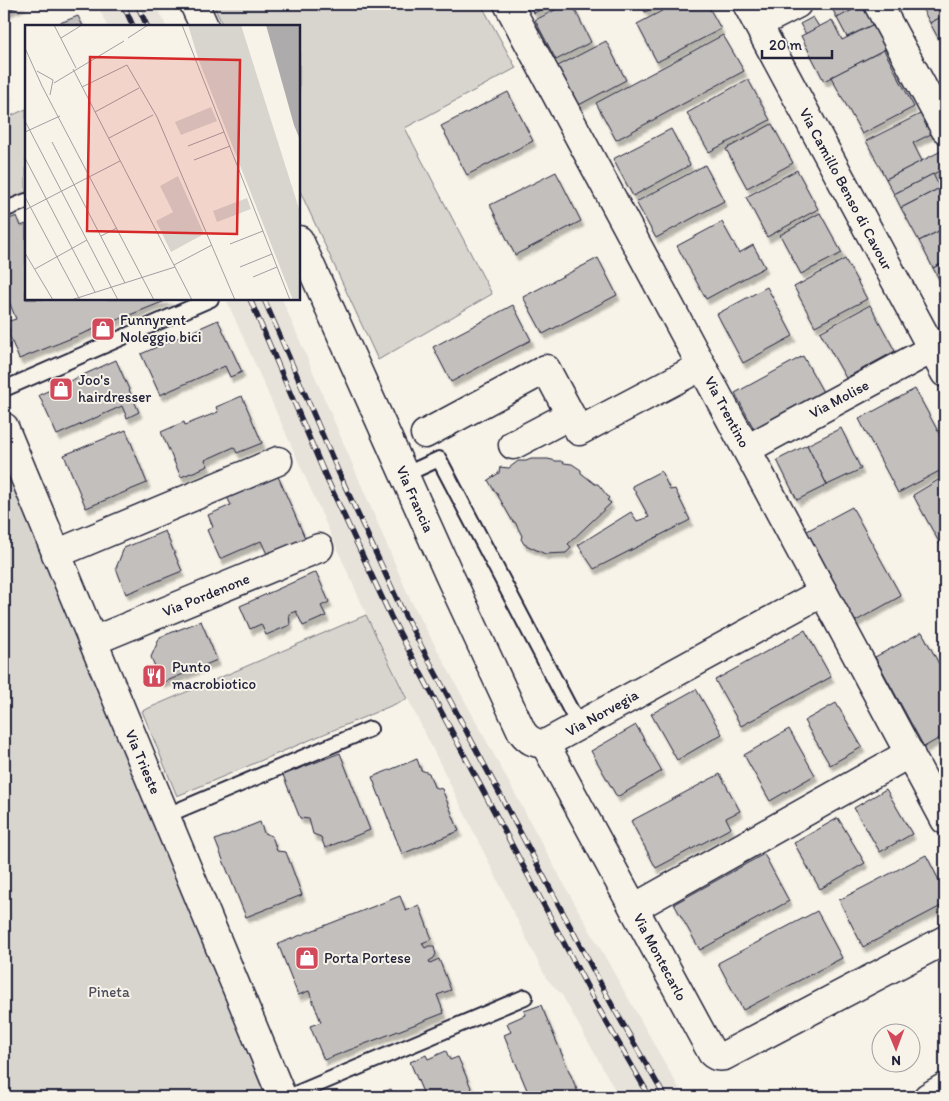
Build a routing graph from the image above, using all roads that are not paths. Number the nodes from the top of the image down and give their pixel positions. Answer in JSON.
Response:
{"nodes":[{"id":1,"x":194,"y":4,"type":"edge"},
{"id":2,"x":508,"y":4,"type":"edge"},
{"id":3,"x":797,"y":4,"type":"edge"},
{"id":4,"x":878,"y":4,"type":"edge"},
{"id":5,"x":753,"y":14,"type":"edge"},
{"id":6,"x":204,"y":25,"type":"edge"},
{"id":7,"x":945,"y":129,"type":"edge"},
{"id":8,"x":25,"y":201,"type":"edge"},
{"id":9,"x":4,"y":210,"type":"edge"},
{"id":10,"x":300,"y":242,"type":"edge"},
{"id":11,"x":209,"y":300,"type":"edge"},
{"id":12,"x":939,"y":346,"type":"edge"},
{"id":13,"x":702,"y":366,"type":"junction"},
{"id":14,"x":945,"y":374,"type":"edge"},
{"id":15,"x":4,"y":389,"type":"edge"},
{"id":16,"x":570,"y":415,"type":"junction"},
{"id":17,"x":4,"y":427,"type":"edge"},
{"id":18,"x":425,"y":434,"type":"dead end"},
{"id":19,"x":513,"y":445,"type":"dead end"},
{"id":20,"x":746,"y":449,"type":"junction"},
{"id":21,"x":278,"y":460,"type":"dead end"},
{"id":22,"x":404,"y":475,"type":"junction"},
{"id":23,"x":319,"y":548,"type":"dead end"},
{"id":24,"x":56,"y":554,"type":"junction"},
{"id":25,"x":823,"y":592,"type":"junction"},
{"id":26,"x":93,"y":641,"type":"junction"},
{"id":27,"x":579,"y":726,"type":"junction"},
{"id":28,"x":370,"y":729,"type":"dead end"},
{"id":29,"x":545,"y":744,"type":"junction"},
{"id":30,"x":910,"y":753,"type":"junction"},
{"id":31,"x":165,"y":816,"type":"junction"},
{"id":32,"x":945,"y":820,"type":"edge"},
{"id":33,"x":634,"y":908,"type":"junction"},
{"id":34,"x":945,"y":940,"type":"edge"},
{"id":35,"x":525,"y":997,"type":"dead end"},
{"id":36,"x":945,"y":1087,"type":"edge"},
{"id":37,"x":282,"y":1097,"type":"edge"},
{"id":38,"x":288,"y":1097,"type":"edge"},
{"id":39,"x":928,"y":1097,"type":"edge"}],
"edges":[{"from":1,"to":6,"type":"street"},
{"from":2,"to":13,"type":"street","name":"Via Trentino"},
{"from":3,"to":5,"type":"street"},
{"from":4,"to":7,"type":"street"},
{"from":5,"to":12,"type":"street","name":"Via Camillo Benso di Cavour"},
{"from":8,"to":9,"type":"lane"},
{"from":10,"to":22,"type":"street","name":"Via Francia"},
{"from":11,"to":15,"type":"lane"},
{"from":12,"to":14,"type":"street","name":"Via Camillo Benso di Cavour"},
{"from":12,"to":20,"type":"street","name":"Via Molise"},
{"from":13,"to":16,"type":"street"},
{"from":13,"to":20,"type":"street","name":"Via Trentino"},
{"from":16,"to":18,"type":"street"},
{"from":16,"to":19,"type":"street"},
{"from":17,"to":24,"type":"street","name":"Via Trieste"},
{"from":20,"to":25,"type":"street","name":"Via Trentino"},
{"from":21,"to":24,"type":"street"},
{"from":22,"to":27,"type":"lane"},
{"from":22,"to":29,"type":"street","name":"Via Francia"},
{"from":23,"to":26,"type":"street","name":"Via Pordenone"},
{"from":24,"to":26,"type":"street","name":"Via Trieste"},
{"from":25,"to":27,"type":"street","name":"Via Norvegia"},
{"from":25,"to":30,"type":"street","name":"Via Trentino"},
{"from":26,"to":31,"type":"street","name":"Via Trieste"},
{"from":27,"to":29,"type":"street","name":"Via Norvegia"},
{"from":28,"to":31,"type":"lane"},
{"from":29,"to":33,"type":"street"},
{"from":30,"to":32,"type":"street","name":"Via Trentino"},
{"from":30,"to":33,"type":"street","name":"Via Montecarlo"},
{"from":31,"to":37,"type":"street","name":"Via Trieste"},
{"from":33,"to":34,"type":"street","name":"Via Montecarlo"},
{"from":35,"to":38,"type":"lane"},
{"from":36,"to":39,"type":"street"}]}
